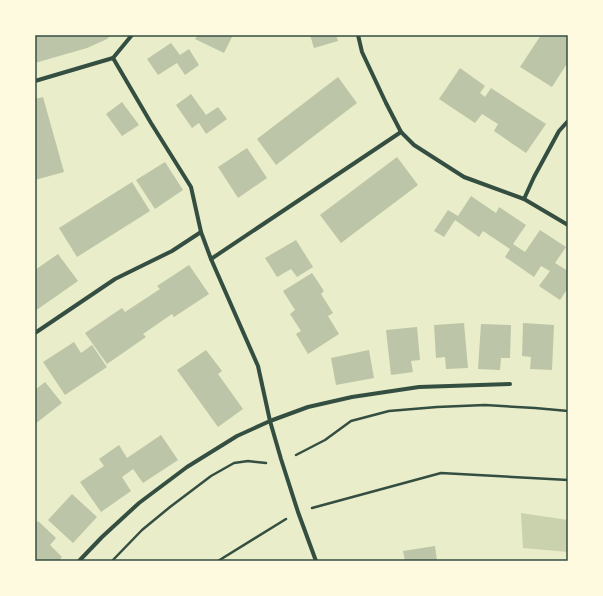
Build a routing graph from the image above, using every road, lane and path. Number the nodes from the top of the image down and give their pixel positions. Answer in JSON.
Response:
{"nodes":[{"id":1,"x":132,"y":35,"type":"edge"},
{"id":2,"x":358,"y":35,"type":"edge"},
{"id":3,"x":113,"y":58,"type":"junction"},
{"id":4,"x":35,"y":81,"type":"edge"},
{"id":5,"x":568,"y":121,"type":"edge"},
{"id":6,"x":401,"y":132,"type":"junction"},
{"id":7,"x":524,"y":199,"type":"junction"},
{"id":8,"x":568,"y":225,"type":"edge"},
{"id":9,"x":201,"y":232,"type":"junction"},
{"id":10,"x":211,"y":259,"type":"junction"},
{"id":11,"x":35,"y":333,"type":"edge"},
{"id":12,"x":510,"y":384,"type":"dead end"},
{"id":13,"x":568,"y":411,"type":"edge"},
{"id":14,"x":270,"y":421,"type":"junction"},
{"id":15,"x":281,"y":459,"type":"junction"},
{"id":16,"x":568,"y":480,"type":"edge"},
{"id":17,"x":298,"y":512,"type":"junction"},
{"id":18,"x":78,"y":561,"type":"edge"},
{"id":19,"x":112,"y":561,"type":"edge"},
{"id":20,"x":218,"y":561,"type":"edge"},
{"id":21,"x":316,"y":561,"type":"edge"}],
"edges":[{"from":1,"to":3,"type":"street"},
{"from":2,"to":6,"type":"street"},
{"from":3,"to":4,"type":"street"},
{"from":3,"to":9,"type":"street"},
{"from":5,"to":7,"type":"street"},
{"from":6,"to":7,"type":"street"},
{"from":6,"to":10,"type":"street"},
{"from":7,"to":8,"type":"street"},
{"from":9,"to":10,"type":"street"},
{"from":9,"to":11,"type":"street"},
{"from":10,"to":14,"type":"street"},
{"from":12,"to":14,"type":"street"},
{"from":13,"to":15,"type":"path"},
{"from":14,"to":15,"type":"street"},
{"from":14,"to":18,"type":"street"},
{"from":15,"to":17,"type":"street"},
{"from":15,"to":19,"type":"path"},
{"from":16,"to":17,"type":"path"},
{"from":17,"to":20,"type":"path"},
{"from":17,"to":21,"type":"street"}]}
